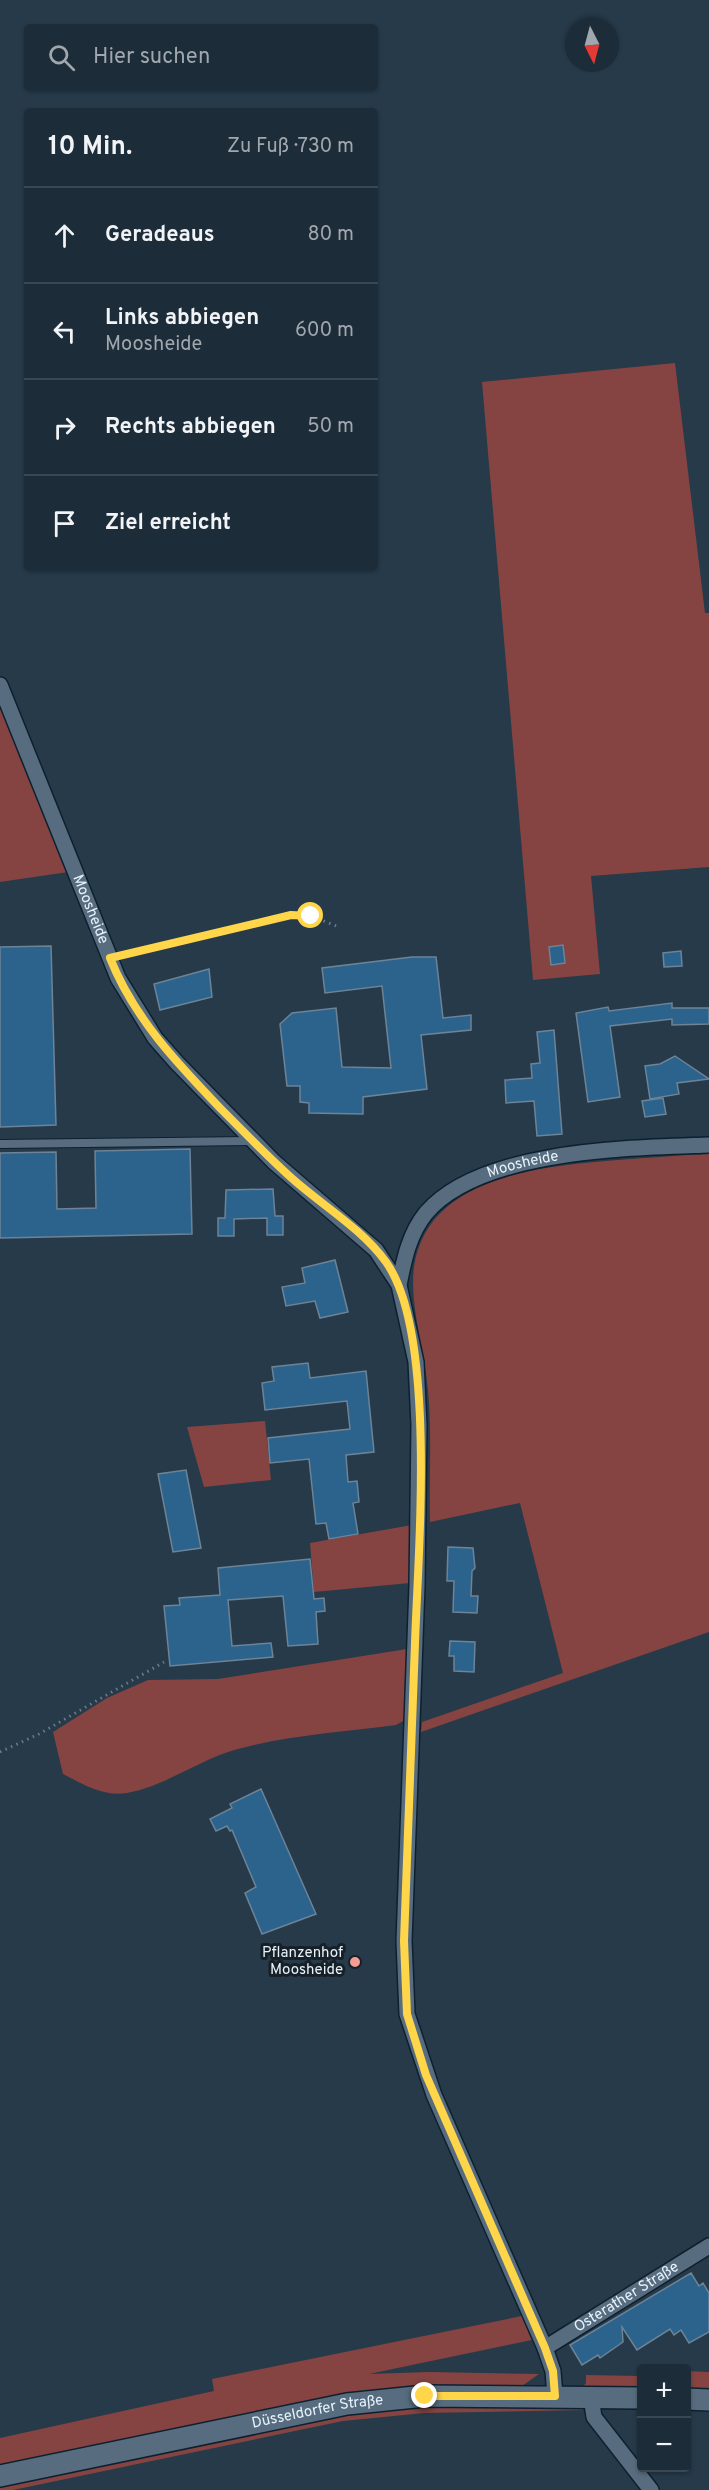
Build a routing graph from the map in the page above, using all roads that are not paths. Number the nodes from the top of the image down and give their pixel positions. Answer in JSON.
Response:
{"nodes":[{"id":1,"x":0,"y":685,"type":"edge"},
{"id":2,"x":252,"y":1141,"type":"junction"},
{"id":3,"x":0,"y":1144,"type":"edge"},
{"id":4,"x":709,"y":1145,"type":"edge"},
{"id":5,"x":399,"y":1286,"type":"junction"},
{"id":6,"x":709,"y":2246,"type":"edge"},
{"id":7,"x":545,"y":2348,"type":"junction"},
{"id":8,"x":555,"y":2396,"type":"junction"},
{"id":9,"x":591,"y":2397,"type":"junction"},
{"id":10,"x":637,"y":2398,"type":"edge"},
{"id":11,"x":691,"y":2399,"type":"edge"},
{"id":12,"x":709,"y":2400,"type":"edge"},
{"id":13,"x":0,"y":2476,"type":"edge"},
{"id":14,"x":651,"y":2490,"type":"edge"}],
"edges":[{"from":1,"to":2,"type":"street","name":"Moosheide"},
{"from":2,"to":3,"type":"lane"},
{"from":2,"to":5,"type":"street","name":"Moosheide"},
{"from":4,"to":5,"type":"street","name":"Moosheide"},
{"from":5,"to":7,"type":"street","name":"Moosheide"},
{"from":6,"to":7,"type":"street","name":"Osterather Straße"},
{"from":7,"to":8,"type":"street","name":"Moosheide"},
{"from":8,"to":9,"type":"main road","name":"Düsseldorfer Straße"},
{"from":8,"to":13,"type":"main road","name":"Düsseldorfer Straße"},
{"from":9,"to":10,"type":"main road","name":"Düsseldorfer Straße"},
{"from":9,"to":14,"type":"street"},
{"from":11,"to":12,"type":"main road"}]}
